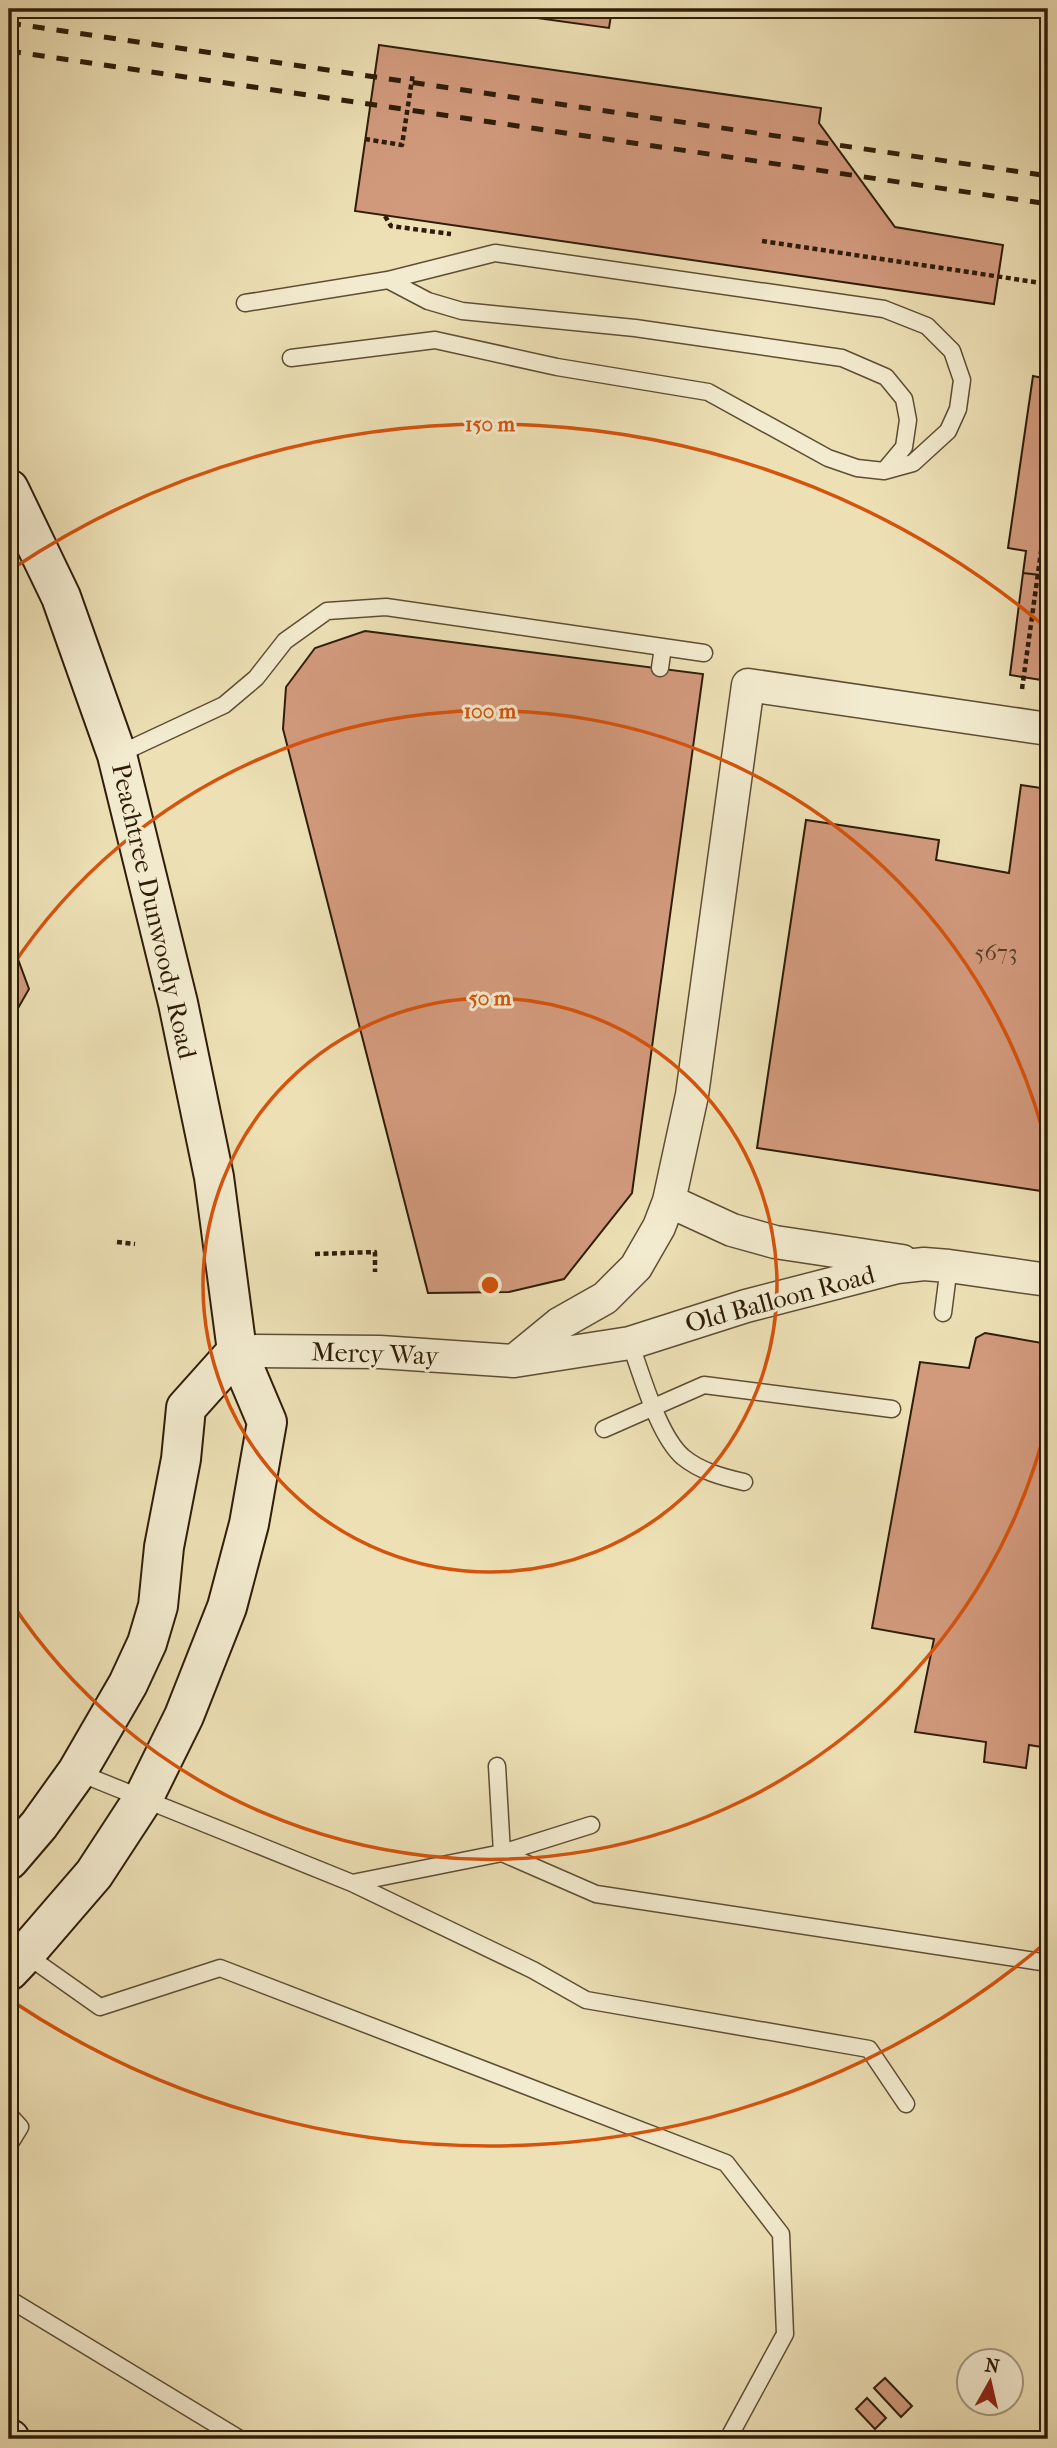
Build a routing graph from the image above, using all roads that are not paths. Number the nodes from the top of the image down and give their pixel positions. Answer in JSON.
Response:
{"nodes":[{"id":1,"x":388,"y":280,"type":"junction"},
{"id":2,"x":245,"y":303,"type":"dead end"},
{"id":3,"x":291,"y":358,"type":"dead end"},
{"id":4,"x":884,"y":471,"type":"junction"},
{"id":5,"x":9,"y":489,"type":"edge"},
{"id":6,"x":663,"y":647,"type":"junction"},
{"id":7,"x":704,"y":653,"type":"dead end"},
{"id":8,"x":660,"y":668,"type":"dead end"},
{"id":9,"x":1048,"y":729,"type":"edge"},
{"id":10,"x":117,"y":755,"type":"junction"},
{"id":11,"x":669,"y":1201,"type":"junction"},
{"id":12,"x":936,"y":1265,"type":"junction"},
{"id":13,"x":1048,"y":1280,"type":"edge"},
{"id":14,"x":943,"y":1313,"type":"dead end"},
{"id":15,"x":630,"y":1343,"type":"junction"},
{"id":16,"x":237,"y":1350,"type":"junction"},
{"id":17,"x":514,"y":1360,"type":"junction"},
{"id":18,"x":654,"y":1405,"type":"junction"},
{"id":19,"x":892,"y":1409,"type":"dead end"},
{"id":20,"x":604,"y":1429,"type":"dead end"},
{"id":21,"x":744,"y":1482,"type":"dead end"},
{"id":22,"x":497,"y":1766,"type":"dead end"},
{"id":23,"x":77,"y":1772,"type":"junction"},
{"id":24,"x":143,"y":1799,"type":"junction"},
{"id":25,"x":591,"y":1825,"type":"dead end"},
{"id":26,"x":502,"y":1853,"type":"junction"},
{"id":27,"x":9,"y":1860,"type":"edge"},
{"id":28,"x":352,"y":1883,"type":"junction"},
{"id":29,"x":17,"y":1962,"type":"edge"},
{"id":30,"x":1048,"y":1963,"type":"edge"},
{"id":31,"x":906,"y":2105,"type":"dead end"},
{"id":32,"x":9,"y":2115,"type":"edge"},
{"id":33,"x":9,"y":2144,"type":"edge"},
{"id":34,"x":9,"y":2299,"type":"edge"},
{"id":35,"x":240,"y":2439,"type":"edge"},
{"id":36,"x":728,"y":2439,"type":"edge"}],
"edges":[{"from":1,"to":2,"type":"lane"},
{"from":1,"to":4,"type":"lane"},
{"from":1,"to":4,"type":"lane"},
{"from":3,"to":4,"type":"lane"},
{"from":5,"to":10,"type":"main road","name":"Peachtree Dunwoody Road"},
{"from":6,"to":7,"type":"lane"},
{"from":6,"to":8,"type":"lane"},
{"from":6,"to":10,"type":"lane"},
{"from":9,"to":11,"type":"street"},
{"from":10,"to":16,"type":"main road","name":"Peachtree Dunwoody Road"},
{"from":11,"to":12,"type":"street"},
{"from":11,"to":17,"type":"street"},
{"from":12,"to":13,"type":"street","name":"Old Balloon Road"},
{"from":12,"to":14,"type":"lane"},
{"from":12,"to":15,"type":"street","name":"Old Balloon Road"},
{"from":15,"to":17,"type":"street","name":"Old Balloon Road"},
{"from":15,"to":18,"type":"lane"},
{"from":16,"to":17,"type":"street","name":"Mercy Way"},
{"from":16,"to":23,"type":"main road"},
{"from":16,"to":24,"type":"main road","name":"Peachtree Dunwoody Road"},
{"from":18,"to":19,"type":"lane"},
{"from":18,"to":20,"type":"lane"},
{"from":18,"to":21,"type":"lane"},
{"from":22,"to":26,"type":"lane"},
{"from":23,"to":24,"type":"lane"},
{"from":23,"to":27,"type":"main road"},
{"from":24,"to":28,"type":"lane"},
{"from":24,"to":29,"type":"main road","name":"Peachtree Dunwoody Road"},
{"from":25,"to":26,"type":"lane"},
{"from":26,"to":28,"type":"lane"},
{"from":26,"to":30,"type":"lane"},
{"from":28,"to":31,"type":"lane"},
{"from":29,"to":36,"type":"lane"},
{"from":32,"to":33,"type":"lane"},
{"from":34,"to":35,"type":"lane"}]}
